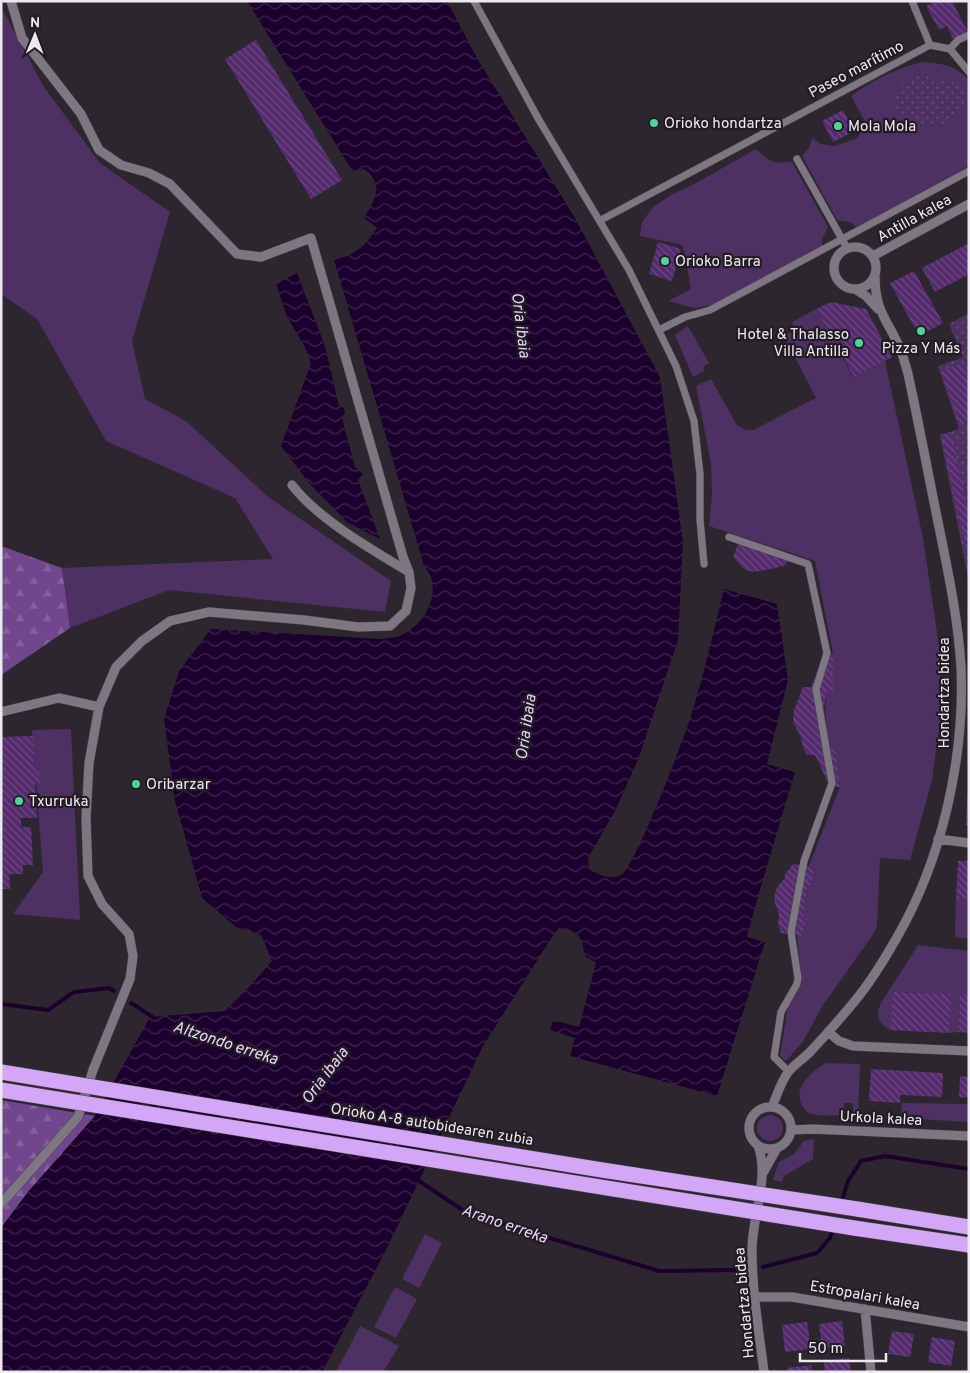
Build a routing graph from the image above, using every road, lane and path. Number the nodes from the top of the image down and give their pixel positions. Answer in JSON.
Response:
{"nodes":[{"id":1,"x":11,"y":1,"type":"edge"},
{"id":2,"x":474,"y":1,"type":"edge"},
{"id":3,"x":912,"y":1,"type":"edge"},
{"id":4,"x":969,"y":35,"type":"edge"},
{"id":5,"x":930,"y":45,"type":"junction"},
{"id":6,"x":950,"y":49,"type":"junction"},
{"id":7,"x":969,"y":72,"type":"edge"},
{"id":8,"x":797,"y":159,"type":"dead end"},
{"id":9,"x":969,"y":171,"type":"edge"},
{"id":10,"x":969,"y":204,"type":"edge"},
{"id":11,"x":601,"y":220,"type":"junction"},
{"id":12,"x":841,"y":239,"type":"junction"},
{"id":13,"x":846,"y":248,"type":"junction"},
{"id":14,"x":873,"y":256,"type":"junction"},
{"id":15,"x":874,"y":277,"type":"junction"},
{"id":16,"x":855,"y":289,"type":"junction"},
{"id":17,"x":880,"y":311,"type":"junction"},
{"id":18,"x":659,"y":330,"type":"junction"},
{"id":19,"x":292,"y":485,"type":"dead end"},
{"id":20,"x":729,"y":537,"type":"dead end"},
{"id":21,"x":704,"y":564,"type":"dead end"},
{"id":22,"x":409,"y":572,"type":"junction"},
{"id":23,"x":99,"y":707,"type":"junction"},
{"id":24,"x":1,"y":712,"type":"edge"},
{"id":25,"x":938,"y":839,"type":"junction"},
{"id":26,"x":969,"y":843,"type":"edge"},
{"id":27,"x":828,"y":1032,"type":"junction"},
{"id":28,"x":969,"y":1051,"type":"edge"},
{"id":29,"x":784,"y":1067,"type":"dead end"},
{"id":30,"x":1,"y":1072,"type":"edge"},
{"id":31,"x":1,"y":1090,"type":"edge"},
{"id":32,"x":776,"y":1108,"type":"junction"},
{"id":33,"x":791,"y":1130,"type":"junction"},
{"id":34,"x":969,"y":1136,"type":"edge"},
{"id":35,"x":758,"y":1145,"type":"junction"},
{"id":36,"x":777,"y":1148,"type":"junction"},
{"id":37,"x":763,"y":1173,"type":"junction"},
{"id":38,"x":1,"y":1204,"type":"edge"},
{"id":39,"x":969,"y":1227,"type":"edge"},
{"id":40,"x":969,"y":1245,"type":"edge"},
{"id":41,"x":755,"y":1297,"type":"junction"},
{"id":42,"x":864,"y":1309,"type":"junction"},
{"id":43,"x":969,"y":1327,"type":"edge"},
{"id":44,"x":764,"y":1372,"type":"edge"},
{"id":45,"x":871,"y":1372,"type":"edge"}],
"edges":[{"from":1,"to":22,"type":"street"},
{"from":2,"to":11,"type":"street"},
{"from":3,"to":5,"type":"street"},
{"from":4,"to":6,"type":"street"},
{"from":5,"to":6,"type":"street"},
{"from":5,"to":11,"type":"street","name":"Paseo marítimo"},
{"from":6,"to":7,"type":"street"},
{"from":8,"to":12,"type":"street"},
{"from":9,"to":12,"type":"street"},
{"from":10,"to":14,"type":"street","name":"Antilla kalea"},
{"from":11,"to":18,"type":"street"},
{"from":12,"to":13,"type":"street"},
{"from":12,"to":18,"type":"street"},
{"from":13,"to":14,"type":"street"},
{"from":13,"to":16,"type":"street"},
{"from":14,"to":15,"type":"street"},
{"from":15,"to":16,"type":"street"},
{"from":15,"to":17,"type":"street"},
{"from":16,"to":17,"type":"street"},
{"from":17,"to":25,"type":"street","name":"Hondartza bidea"},
{"from":18,"to":21,"type":"street"},
{"from":19,"to":22,"type":"street"},
{"from":20,"to":29,"type":"street"},
{"from":22,"to":23,"type":"street"},
{"from":23,"to":24,"type":"street"},
{"from":23,"to":38,"type":"street"},
{"from":25,"to":26,"type":"street"},
{"from":25,"to":27,"type":"street","name":"Hondartza bidea"},
{"from":27,"to":28,"type":"street"},
{"from":27,"to":32,"type":"street","name":"Hondartza bidea"},
{"from":30,"to":39,"type":"highway","name":"Orioko A-8 autobidearen zubia","bridge":true},
{"from":31,"to":40,"type":"highway","bridge":true},
{"from":32,"to":33,"type":"street"},
{"from":32,"to":35,"type":"street"},
{"from":33,"to":34,"type":"street","name":"Urkola kalea"},
{"from":33,"to":36,"type":"street"},
{"from":35,"to":36,"type":"street"},
{"from":35,"to":37,"type":"street","name":"Hondartza bidea"},
{"from":36,"to":37,"type":"street","name":"Hondartza bidea"},
{"from":37,"to":41,"type":"street","name":"Hondartza bidea"},
{"from":41,"to":42,"type":"street","name":"Estropalari kalea"},
{"from":41,"to":44,"type":"street","name":"Hondartza bidea"},
{"from":42,"to":43,"type":"street","name":"Estropalari kalea"},
{"from":42,"to":45,"type":"street"}]}
